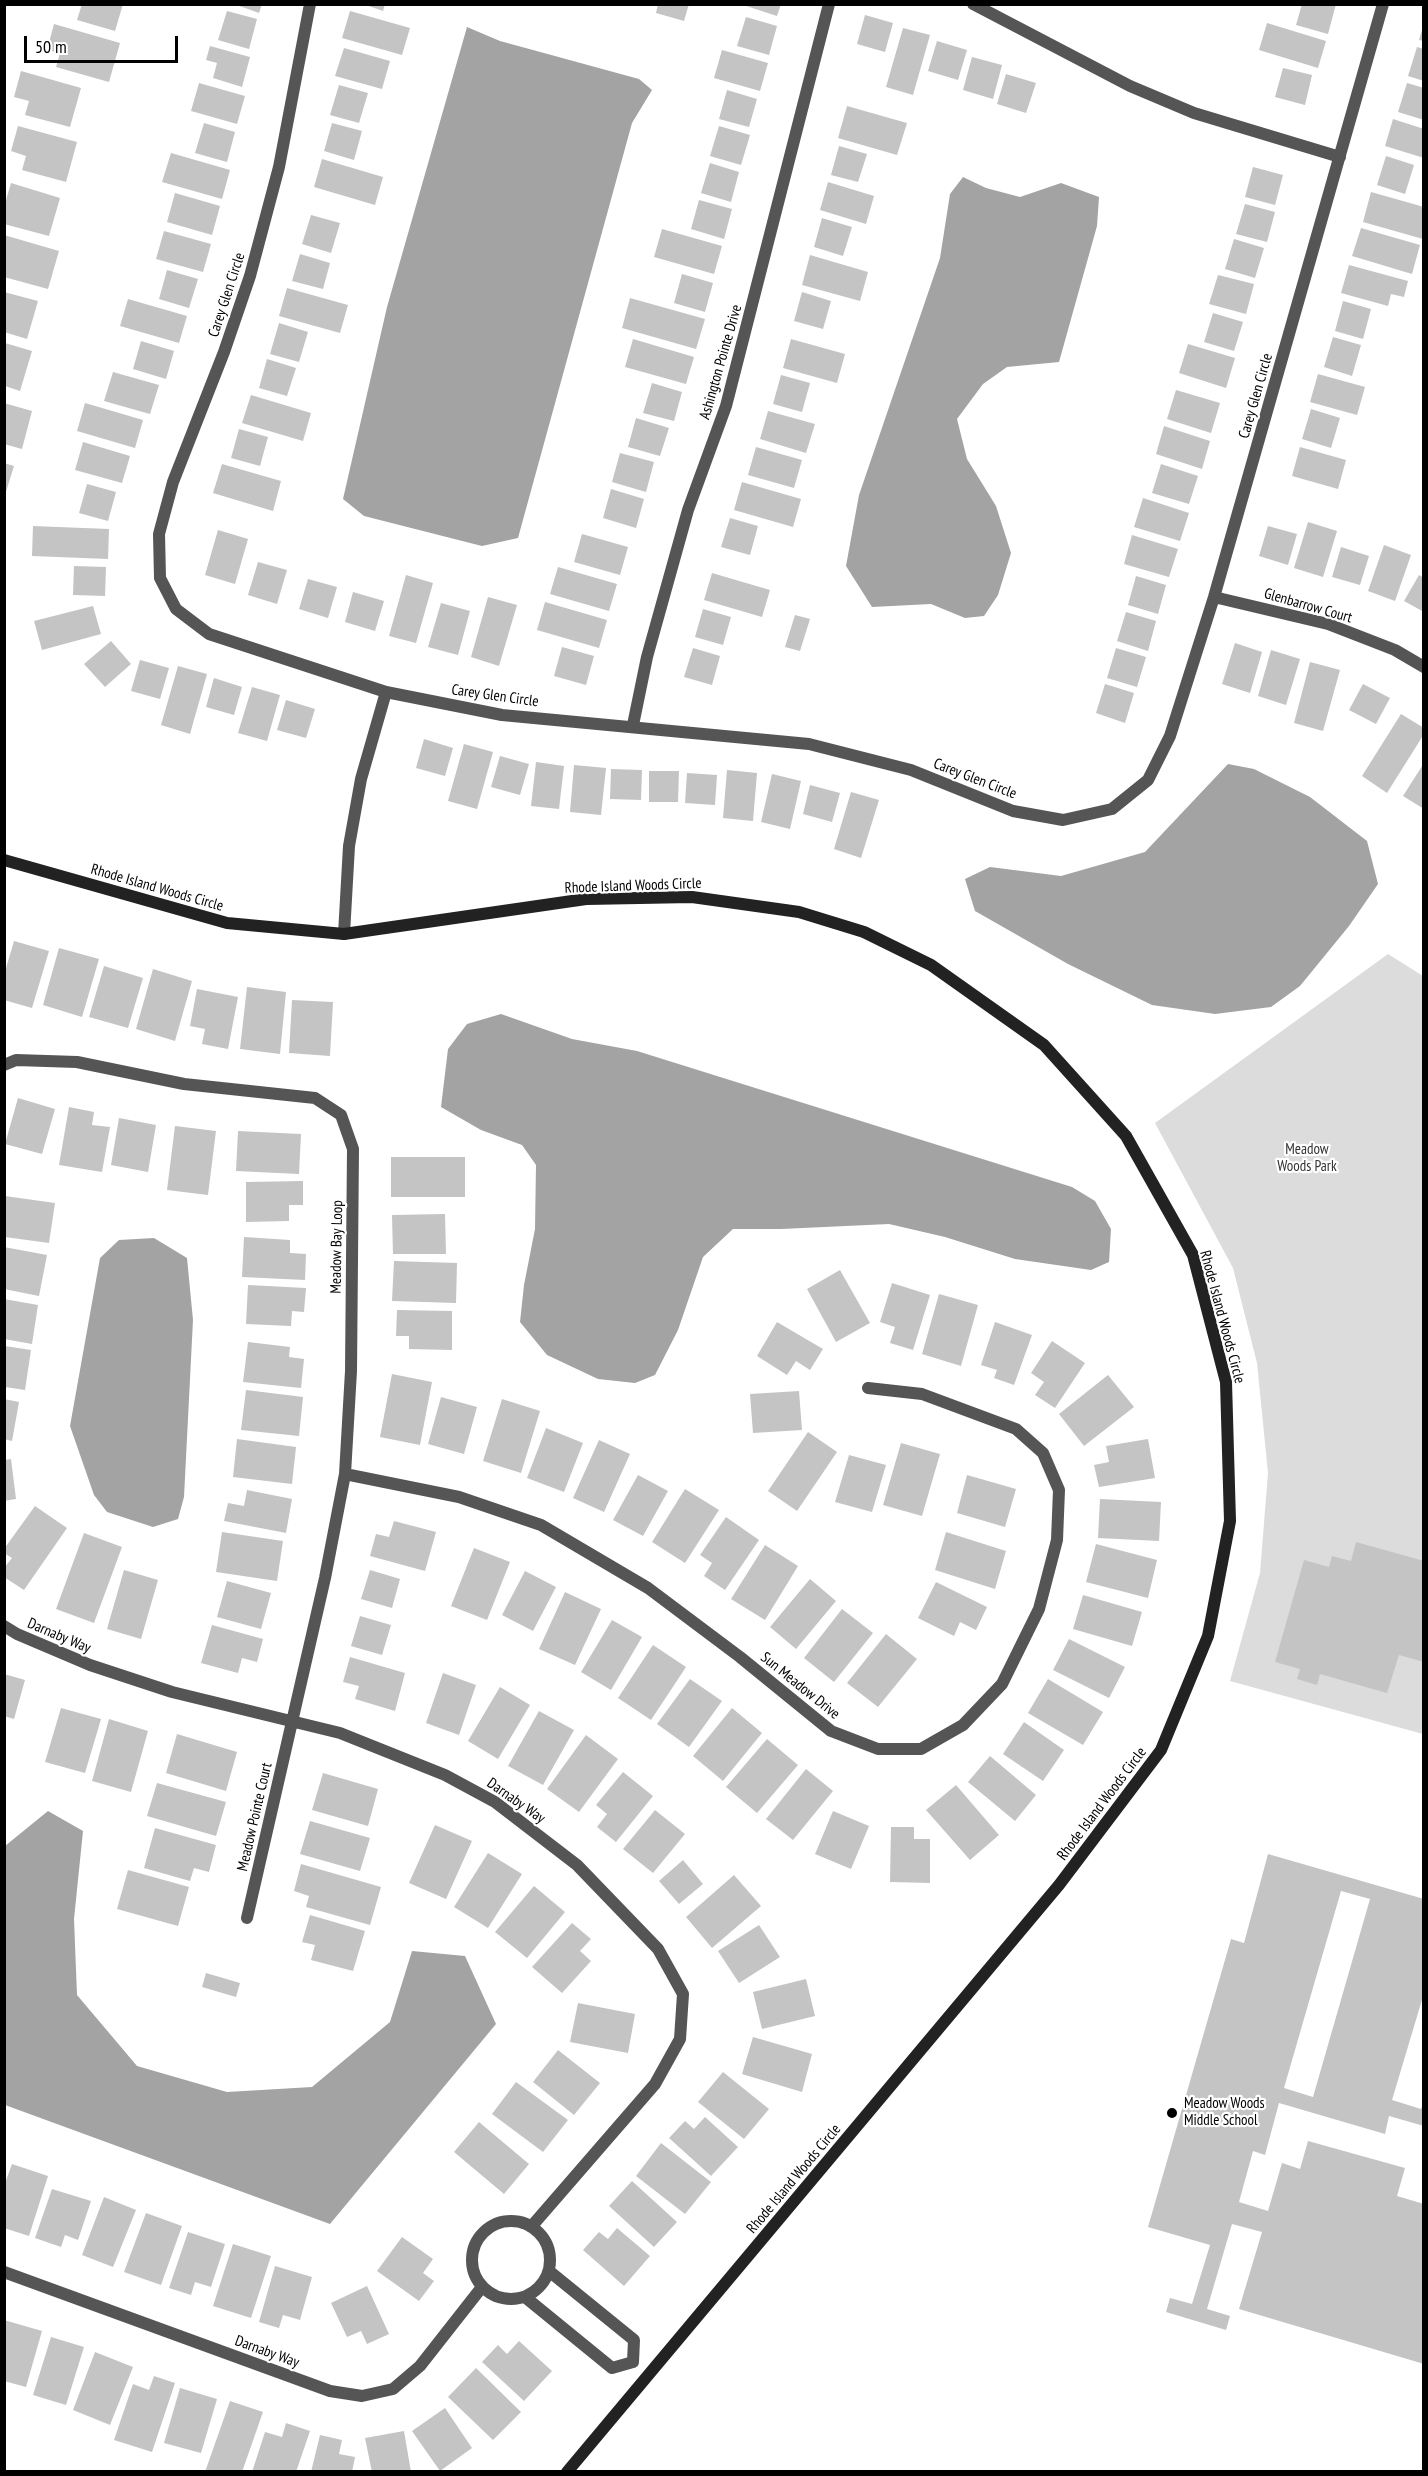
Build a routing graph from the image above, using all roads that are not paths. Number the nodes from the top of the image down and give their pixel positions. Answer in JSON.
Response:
{"nodes":[{"id":1,"x":310,"y":4,"type":"edge"},
{"id":2,"x":829,"y":4,"type":"edge"},
{"id":3,"x":973,"y":4,"type":"edge"},
{"id":4,"x":1383,"y":4,"type":"edge"},
{"id":5,"x":1340,"y":157,"type":"junction"},
{"id":6,"x":1214,"y":597,"type":"junction"},
{"id":7,"x":1424,"y":667,"type":"edge"},
{"id":8,"x":386,"y":692,"type":"junction"},
{"id":9,"x":633,"y":725,"type":"junction"},
{"id":10,"x":4,"y":860,"type":"edge"},
{"id":11,"x":344,"y":934,"type":"junction"},
{"id":12,"x":4,"y":1065,"type":"edge"},
{"id":13,"x":868,"y":1388,"type":"dead end"},
{"id":14,"x":345,"y":1474,"type":"junction"},
{"id":15,"x":4,"y":1626,"type":"edge"},
{"id":16,"x":292,"y":1722,"type":"junction"},
{"id":17,"x":246,"y":1918,"type":"dead end"},
{"id":18,"x":531,"y":2227,"type":"junction"},
{"id":19,"x":549,"y":2271,"type":"junction"},
{"id":20,"x":4,"y":2272,"type":"edge"},
{"id":21,"x":482,"y":2286,"type":"junction"},
{"id":22,"x":525,"y":2297,"type":"junction"},
{"id":23,"x":633,"y":2362,"type":"junction"},
{"id":24,"x":648,"y":2374,"type":"junction"},
{"id":25,"x":567,"y":2472,"type":"edge"}],
"edges":[{"from":1,"to":8,"type":"street","name":"Carey Glen Circle"},
{"from":2,"to":9,"type":"street","name":"Ashington Pointe Drive"},
{"from":3,"to":5,"type":"street"},
{"from":4,"to":5,"type":"street","name":"Carey Glen Circle"},
{"from":5,"to":6,"type":"street","name":"Carey Glen Circle"},
{"from":6,"to":7,"type":"street","name":"Glenbarrow Court"},
{"from":6,"to":9,"type":"street","name":"Carey Glen Circle"},
{"from":8,"to":9,"type":"street","name":"Carey Glen Circle"},
{"from":8,"to":11,"type":"street"},
{"from":10,"to":11,"type":"street","name":"Rhode Island Woods Circle"},
{"from":11,"to":24,"type":"street","name":"Rhode Island Woods Circle"},
{"from":12,"to":14,"type":"street","name":"Meadow Bay Loop"},
{"from":13,"to":14,"type":"street","name":"Sun Meadow Drive"},
{"from":14,"to":16,"type":"street","name":"Meadow Bay Loop"},
{"from":15,"to":16,"type":"street","name":"Darnaby Way"},
{"from":16,"to":17,"type":"street","name":"Meadow Pointe Court"},
{"from":16,"to":18,"type":"street","name":"Darnaby Way"},
{"from":18,"to":19,"type":"street"},
{"from":18,"to":21,"type":"street"},
{"from":19,"to":22,"type":"street"},
{"from":19,"to":23,"type":"street"},
{"from":20,"to":21,"type":"street","name":"Darnaby Way"},
{"from":21,"to":22,"type":"street"},
{"from":22,"to":23,"type":"street"},
{"from":23,"to":24,"type":"street"},
{"from":24,"to":25,"type":"street","name":"Rhode Island Woods Circle"}]}
